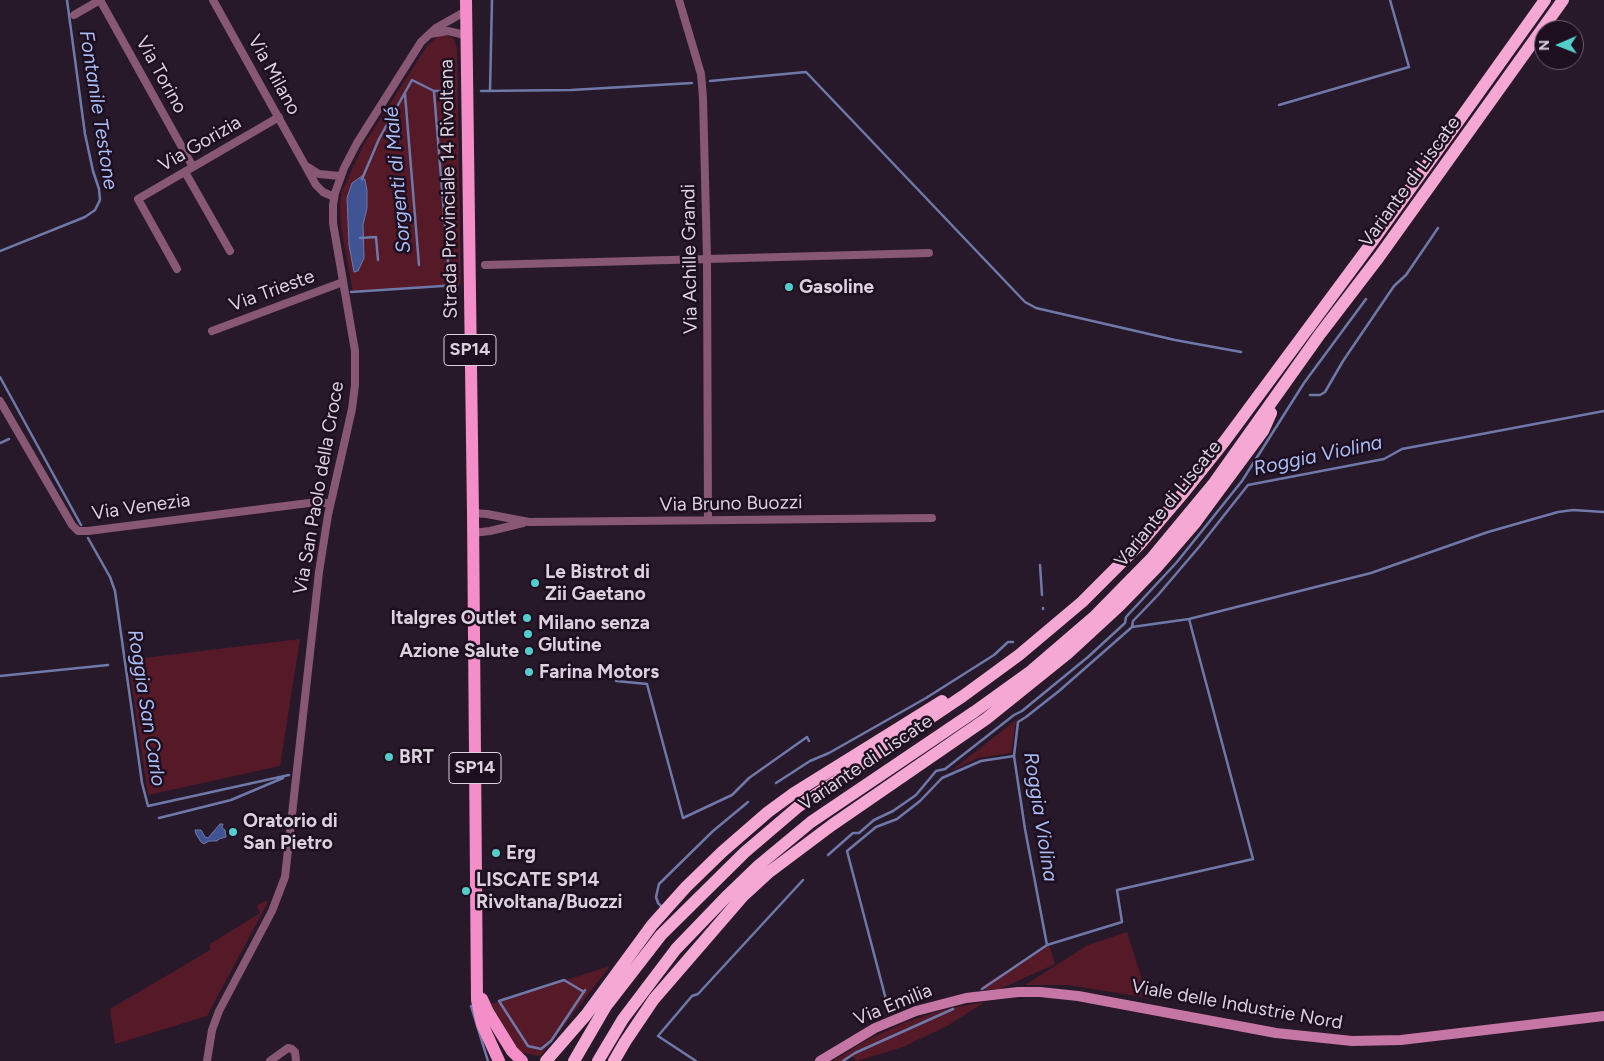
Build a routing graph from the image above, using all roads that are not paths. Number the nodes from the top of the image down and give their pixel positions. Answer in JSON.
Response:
{"nodes":[{"id":1,"x":100,"y":0,"type":"edge"},
{"id":2,"x":213,"y":0,"type":"edge"},
{"id":3,"x":679,"y":0,"type":"edge"},
{"id":4,"x":1545,"y":0,"type":"edge"},
{"id":5,"x":1563,"y":0,"type":"edge"},
{"id":6,"x":466,"y":5,"type":"edge"},
{"id":7,"x":74,"y":15,"type":"dead end"},
{"id":8,"x":428,"y":35,"type":"junction"},
{"id":9,"x":465,"y":35,"type":"junction"},
{"id":10,"x":278,"y":117,"type":"junction"},
{"id":11,"x":306,"y":166,"type":"junction"},
{"id":12,"x":193,"y":167,"type":"junction"},
{"id":13,"x":185,"y":172,"type":"junction"},
{"id":14,"x":340,"y":176,"type":"junction"},
{"id":15,"x":334,"y":197,"type":"junction"},
{"id":16,"x":230,"y":251,"type":"dead end"},
{"id":17,"x":928,"y":253,"type":"dead end"},
{"id":18,"x":707,"y":258,"type":"junction"},
{"id":19,"x":485,"y":265,"type":"dead end"},
{"id":20,"x":177,"y":269,"type":"dead end"},
{"id":21,"x":343,"y":282,"type":"junction"},
{"id":22,"x":212,"y":331,"type":"dead end"},
{"id":23,"x":1281,"y":390,"type":"junction"},
{"id":24,"x":0,"y":401,"type":"edge"},
{"id":25,"x":330,"y":504,"type":"junction"},
{"id":26,"x":473,"y":514,"type":"junction"},
{"id":27,"x":932,"y":518,"type":"dead end"},
{"id":28,"x":708,"y":520,"type":"junction"},
{"id":29,"x":529,"y":522,"type":"junction"},
{"id":30,"x":473,"y":533,"type":"junction"},
{"id":31,"x":1143,"y":540,"type":"junction"},
{"id":32,"x":477,"y":977,"type":"junction"},
{"id":33,"x":664,"y":987,"type":"junction"},
{"id":34,"x":985,"y":995,"type":"joint"},
{"id":35,"x":1604,"y":1016,"type":"edge"},
{"id":36,"x":206,"y":1061,"type":"edge"},
{"id":37,"x":270,"y":1061,"type":"edge"},
{"id":38,"x":296,"y":1061,"type":"edge"},
{"id":39,"x":499,"y":1061,"type":"edge"},
{"id":40,"x":522,"y":1061,"type":"edge"},
{"id":41,"x":546,"y":1061,"type":"edge"},
{"id":42,"x":574,"y":1061,"type":"edge"},
{"id":43,"x":598,"y":1061,"type":"edge"},
{"id":44,"x":614,"y":1061,"type":"edge"},
{"id":45,"x":624,"y":1061,"type":"edge"},
{"id":46,"x":820,"y":1061,"type":"edge"}],
"edges":[{"from":1,"to":7,"type":"street"},
{"from":1,"to":12,"type":"street","name":"Via Torino"},
{"from":2,"to":10,"type":"street","name":"Via Milano"},
{"from":3,"to":18,"type":"street","name":"Via Achille Grandi"},
{"from":4,"to":31,"type":"highway","name":"Variante di Liscate"},
{"from":5,"to":23,"type":"highway","name":"Variante di Liscate"},
{"from":6,"to":8,"type":"street","name":"Via San Paolo della Croce"},
{"from":6,"to":9,"type":"main road","name":"Strada Provinciale 14 Rivoltana","number":"SP14"},
{"from":8,"to":9,"type":"street"},
{"from":8,"to":14,"type":"street","name":"Via San Paolo della Croce"},
{"from":9,"to":26,"type":"main road","name":"Strada Provinciale 14 Rivoltana","number":"SP14"},
{"from":10,"to":11,"type":"street","name":"Via Milano"},
{"from":10,"to":12,"type":"street","name":"Via Gorizia"},
{"from":11,"to":14,"type":"street"},
{"from":11,"to":15,"type":"street","name":"Via Milano"},
{"from":12,"to":13,"type":"street","name":"Via Gorizia"},
{"from":13,"to":16,"type":"street"},
{"from":13,"to":20,"type":"street","name":"Via Gorizia"},
{"from":14,"to":15,"type":"street","name":"Via San Paolo della Croce"},
{"from":15,"to":21,"type":"street","name":"Via San Paolo della Croce"},
{"from":17,"to":18,"type":"street"},
{"from":18,"to":19,"type":"street"},
{"from":18,"to":28,"type":"street","name":"Via Achille Grandi"},
{"from":21,"to":22,"type":"street","name":"Via Trieste"},
{"from":21,"to":25,"type":"street","name":"Via San Paolo della Croce"},
{"from":23,"to":33,"type":"highway"},
{"from":23,"to":43,"type":"highway","name":"Variante di Liscate"},
{"from":24,"to":25,"type":"street","name":"Via Venezia"},
{"from":25,"to":36,"type":"street","name":"Via San Paolo della Croce"},
{"from":26,"to":29,"type":"street","name":"Via Bruno Buozzi"},
{"from":26,"to":30,"type":"main road","name":"Strada Provinciale 14 Rivoltana","number":"SP14"},
{"from":27,"to":28,"type":"street","name":"Via Bruno Buozzi"},
{"from":28,"to":29,"type":"street","name":"Via Bruno Buozzi"},
{"from":29,"to":30,"type":"street","name":"Via Bruno Buozzi"},
{"from":30,"to":32,"type":"main road","name":"Strada Provinciale 14 Rivoltana","number":"SP14"},
{"from":31,"to":41,"type":"highway"},
{"from":31,"to":42,"type":"highway","name":"Variante di Liscate"},
{"from":32,"to":39,"type":"main road","name":"Strada Provinciale 14 Rivoltana","number":"SP14"},
{"from":32,"to":40,"type":"main road","name":"Strada Provinciale 14 Rivoltana","number":"SP14"},
{"from":33,"to":44,"type":"highway"},
{"from":33,"to":45,"type":"highway"},
{"from":34,"to":35,"type":"main road","name":"Viale delle Industrie Nord"},
{"from":34,"to":46,"type":"main road","name":"Via Emilia"},
{"from":37,"to":38,"type":"street"}]}
